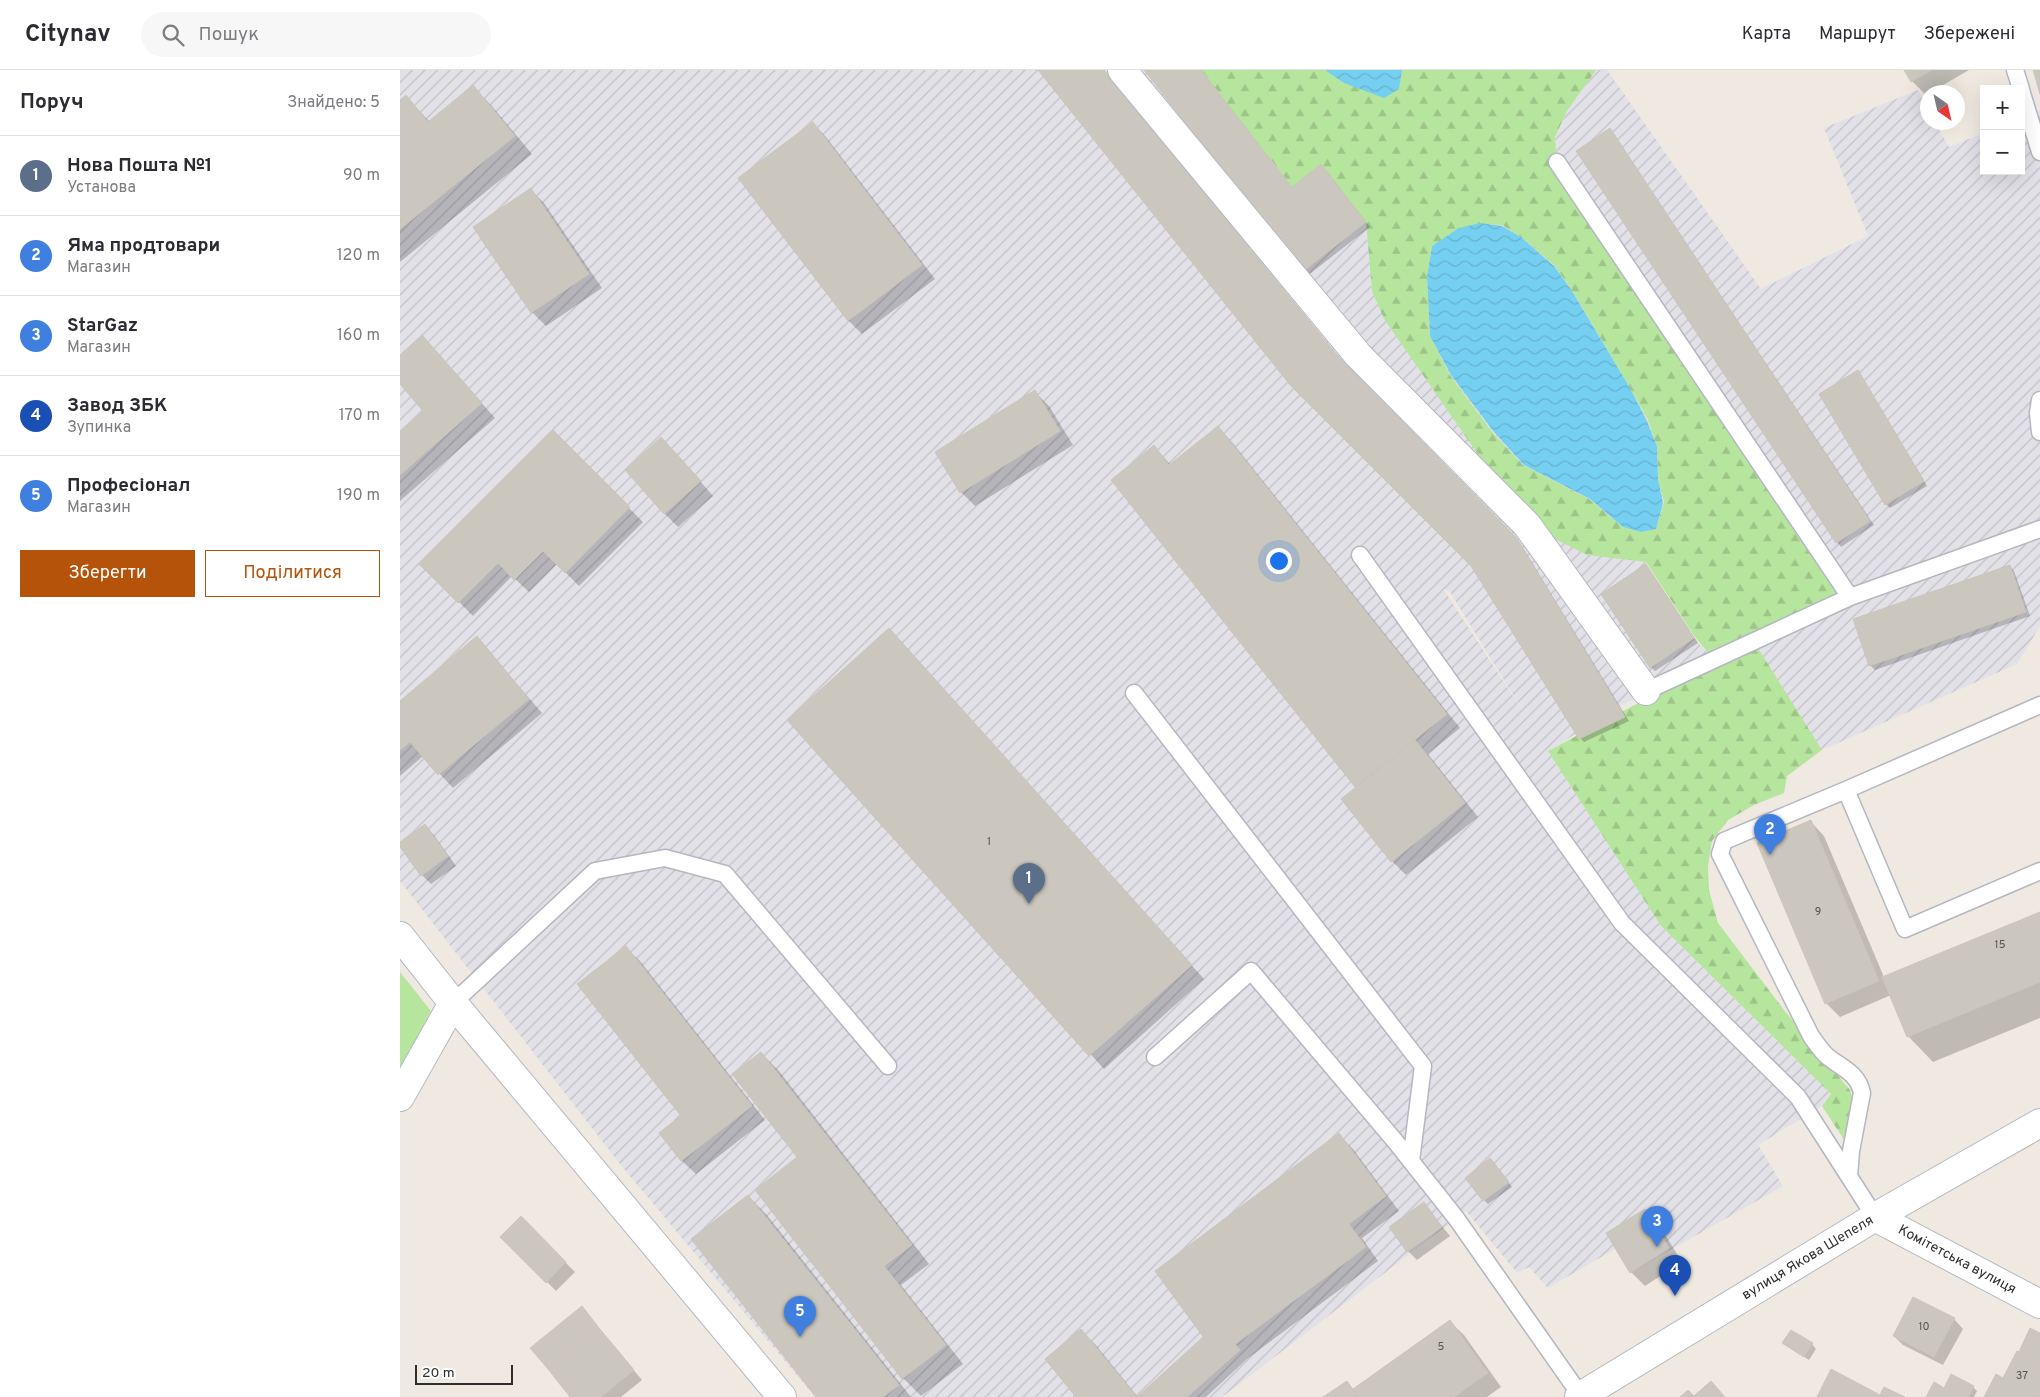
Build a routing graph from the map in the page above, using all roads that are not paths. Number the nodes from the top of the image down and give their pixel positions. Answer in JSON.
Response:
{"nodes":[{"id":1,"x":1122,"y":70,"type":"edge"},
{"id":2,"x":2015,"y":70,"type":"edge"},
{"id":3,"x":2020,"y":85,"type":"edge"},
{"id":4,"x":2025,"y":102,"type":"edge"},
{"id":5,"x":2040,"y":152,"type":"edge"},
{"id":6,"x":1557,"y":162,"type":"dead end"},
{"id":7,"x":2040,"y":400,"type":"edge"},
{"id":8,"x":2040,"y":432,"type":"edge"},
{"id":9,"x":2040,"y":529,"type":"edge"},
{"id":10,"x":1360,"y":555,"type":"dead end"},
{"id":11,"x":1850,"y":597,"type":"junction"},
{"id":12,"x":1646,"y":692,"type":"joint"},
{"id":13,"x":1134,"y":693,"type":"dead end"},
{"id":14,"x":2040,"y":705,"type":"edge"},
{"id":15,"x":1846,"y":790,"type":"junction"},
{"id":16,"x":2040,"y":871,"type":"edge"},
{"id":17,"x":400,"y":936,"type":"edge"},
{"id":18,"x":453,"y":1003,"type":"junction"},
{"id":19,"x":1155,"y":1057,"type":"dead end"},
{"id":20,"x":888,"y":1066,"type":"dead end"},
{"id":21,"x":400,"y":1097,"type":"edge"},
{"id":22,"x":2040,"y":1123,"type":"edge"},
{"id":23,"x":1410,"y":1161,"type":"junction"},
{"id":24,"x":1849,"y":1176,"type":"junction"},
{"id":25,"x":1875,"y":1217,"type":"junction"},
{"id":26,"x":2040,"y":1304,"type":"edge"},
{"id":27,"x":782,"y":1397,"type":"edge"},
{"id":28,"x":1580,"y":1397,"type":"edge"}],
"edges":[{"from":1,"to":12,"type":"street"},
{"from":2,"to":3,"type":"lane"},
{"from":4,"to":5,"type":"lane"},
{"from":6,"to":11,"type":"lane"},
{"from":7,"to":8,"type":"lane"},
{"from":9,"to":11,"type":"lane"},
{"from":10,"to":24,"type":"lane"},
{"from":11,"to":12,"type":"lane"},
{"from":13,"to":23,"type":"lane"},
{"from":14,"to":15,"type":"lane"},
{"from":15,"to":16,"type":"lane"},
{"from":15,"to":24,"type":"lane"},
{"from":17,"to":18,"type":"street"},
{"from":18,"to":20,"type":"lane"},
{"from":18,"to":21,"type":"street"},
{"from":18,"to":27,"type":"street"},
{"from":19,"to":23,"type":"lane"},
{"from":22,"to":25,"type":"street","name":"вулиця Якова Шепеля"},
{"from":23,"to":28,"type":"lane"},
{"from":24,"to":25,"type":"lane"},
{"from":25,"to":26,"type":"street","name":"Комітетська вулиця"},
{"from":25,"to":28,"type":"street","name":"вулиця Якова Шепеля"}]}
